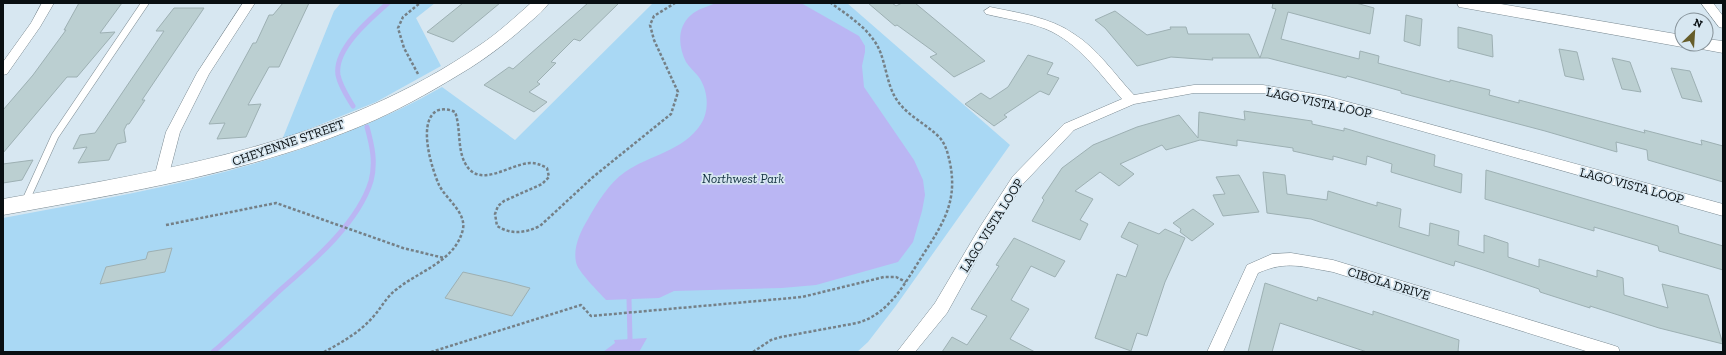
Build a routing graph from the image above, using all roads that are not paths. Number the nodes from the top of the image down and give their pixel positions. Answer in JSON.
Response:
{"nodes":[{"id":1,"x":48,"y":3,"type":"edge"},
{"id":2,"x":145,"y":3,"type":"edge"},
{"id":3,"x":249,"y":3,"type":"edge"},
{"id":4,"x":541,"y":3,"type":"edge"},
{"id":5,"x":1464,"y":3,"type":"edge"},
{"id":6,"x":1707,"y":3,"type":"edge"},
{"id":7,"x":990,"y":11,"type":"dead end"},
{"id":8,"x":1723,"y":24,"type":"edge"},
{"id":9,"x":1674,"y":40,"type":"edge"},
{"id":10,"x":3,"y":71,"type":"edge"},
{"id":11,"x":1131,"y":100,"type":"junction"},
{"id":12,"x":161,"y":178,"type":"junction"},
{"id":13,"x":24,"y":203,"type":"junction"},
{"id":14,"x":3,"y":207,"type":"edge"},
{"id":15,"x":1723,"y":210,"type":"edge"},
{"id":16,"x":905,"y":352,"type":"edge"},
{"id":17,"x":1215,"y":352,"type":"edge"},
{"id":18,"x":1612,"y":352,"type":"edge"}],
"edges":[{"from":1,"to":10,"type":"street"},
{"from":2,"to":13,"type":"lane"},
{"from":3,"to":12,"type":"street"},
{"from":4,"to":12,"type":"street","name":"CHEYENNE STREET"},
{"from":5,"to":9,"type":"street"},
{"from":6,"to":8,"type":"street"},
{"from":7,"to":11,"type":"street"},
{"from":11,"to":15,"type":"street","name":"LAGO VISTA LOOP"},
{"from":11,"to":16,"type":"street","name":"LAGO VISTA LOOP"},
{"from":12,"to":13,"type":"street","name":"CHEYENNE STREET"},
{"from":13,"to":14,"type":"street","name":"CHEYENNE STREET"},
{"from":17,"to":18,"type":"street","name":"CIBOLA DRIVE"}]}
